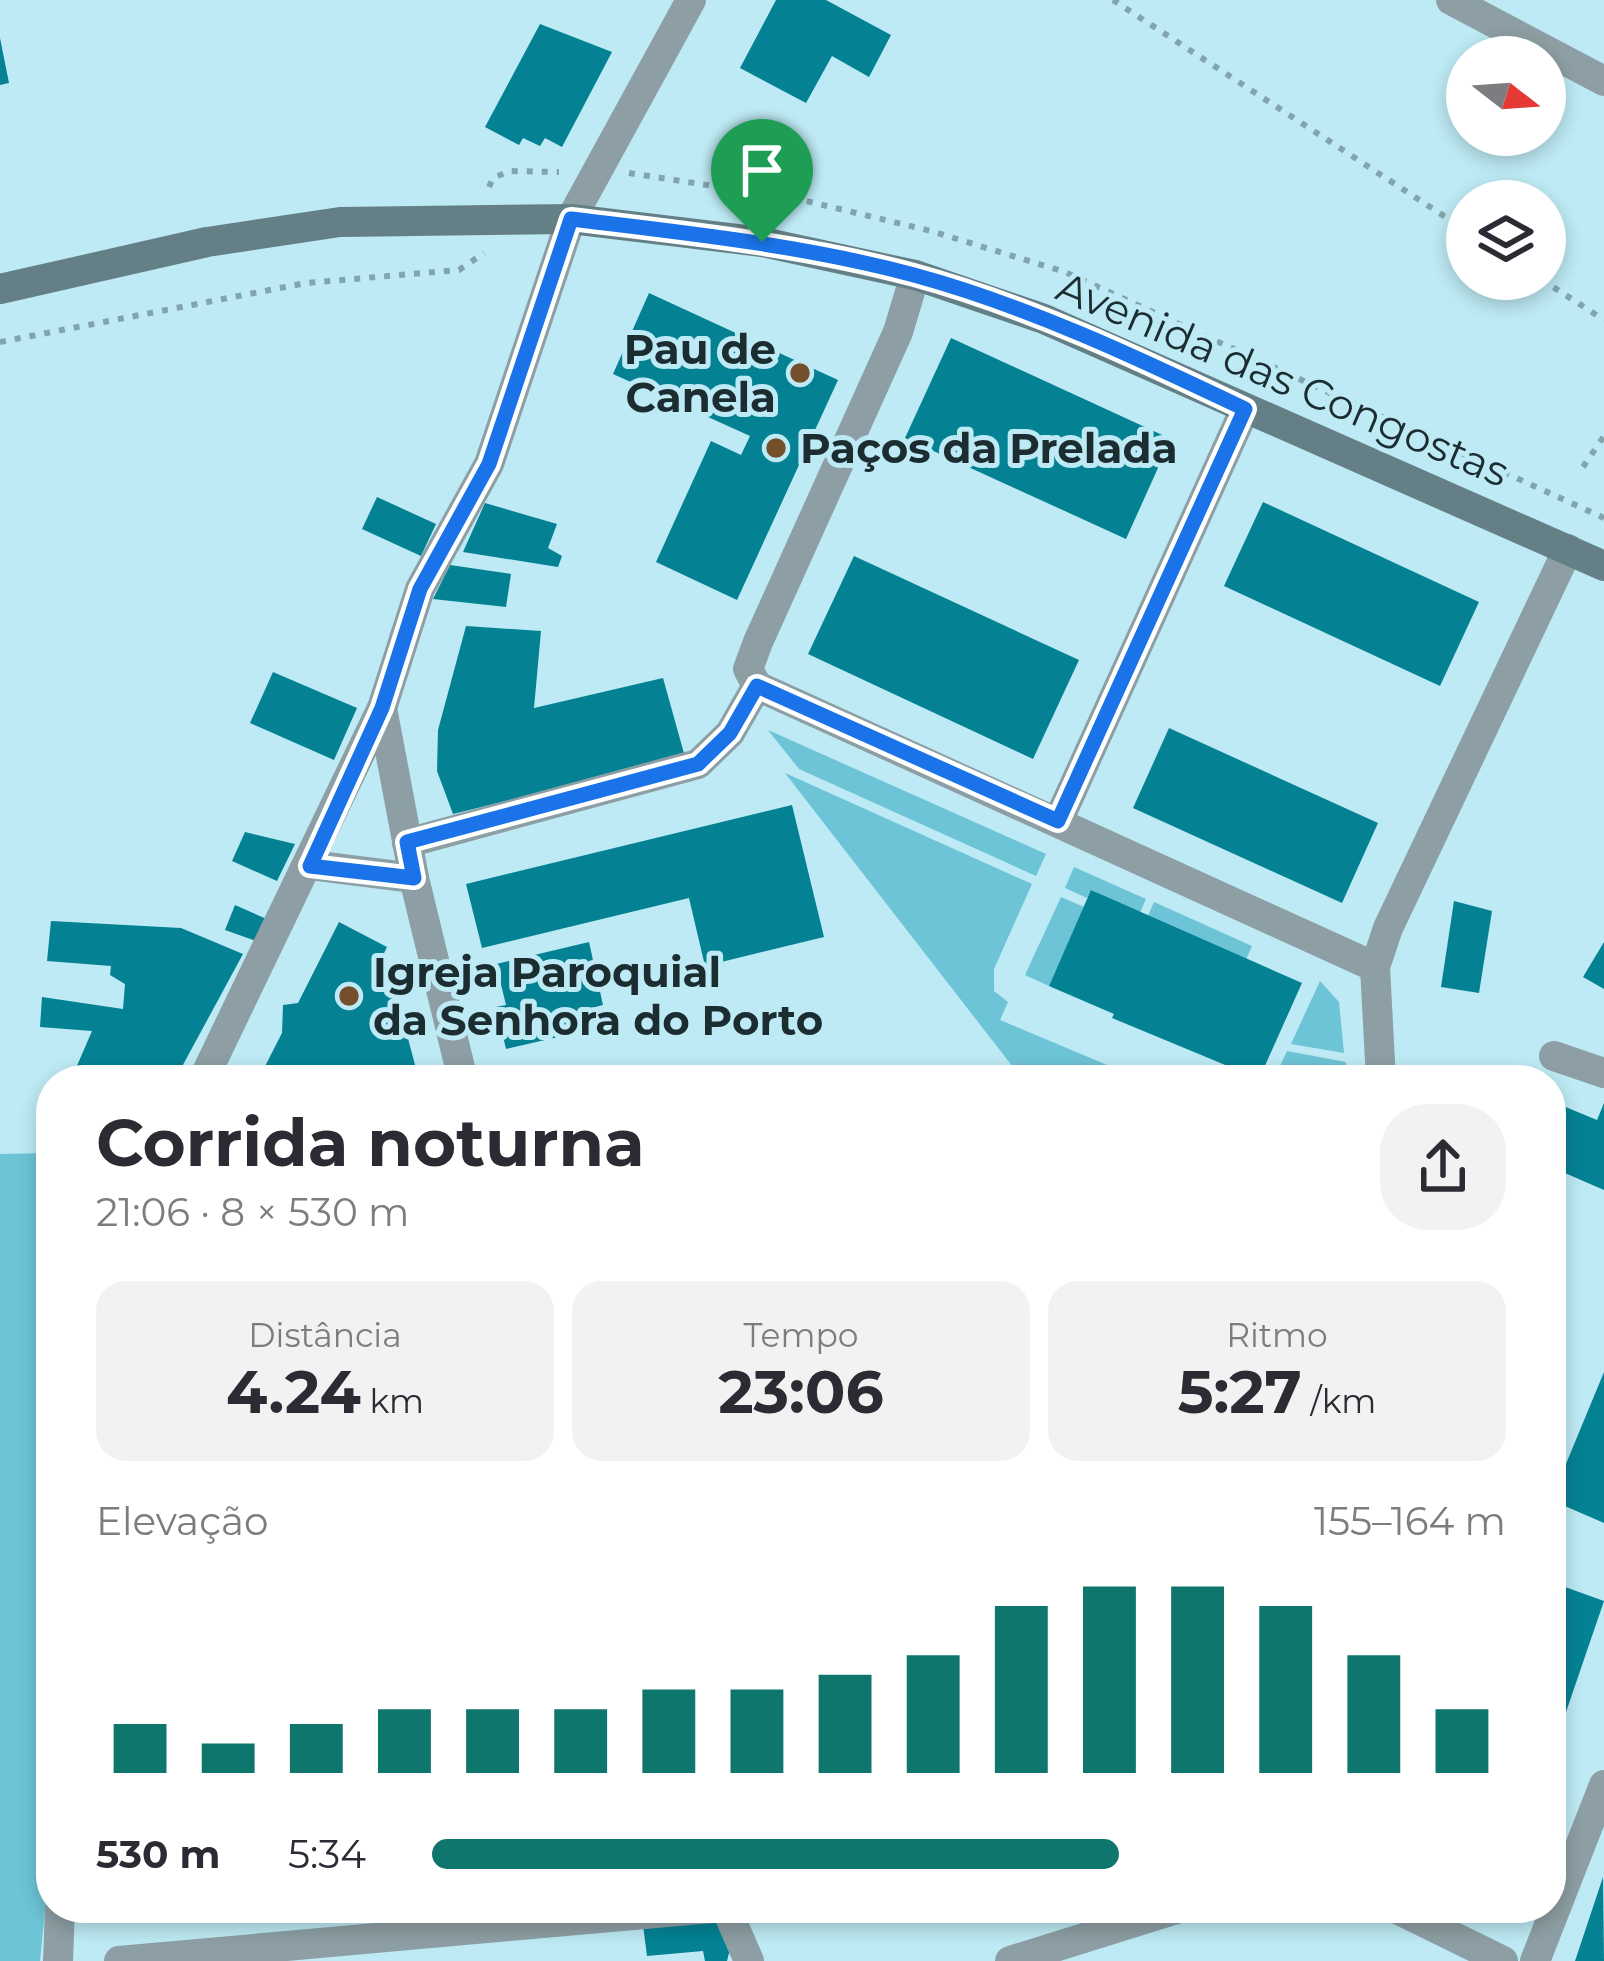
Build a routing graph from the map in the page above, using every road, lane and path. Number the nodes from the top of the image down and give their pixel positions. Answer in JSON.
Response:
{"nodes":[{"id":1,"x":691,"y":0,"type":"edge"},
{"id":2,"x":1113,"y":0,"type":"edge"},
{"id":3,"x":1132,"y":0,"type":"edge"},
{"id":4,"x":1451,"y":0,"type":"edge"},
{"id":5,"x":1136,"y":15,"type":"junction"},
{"id":6,"x":1604,"y":81,"type":"edge"},
{"id":7,"x":564,"y":172,"type":"dead end"},
{"id":8,"x":489,"y":203,"type":"dead end"},
{"id":9,"x":1446,"y":217,"type":"edge"},
{"id":10,"x":571,"y":219,"type":"junction"},
{"id":11,"x":486,"y":251,"type":"dead end"},
{"id":12,"x":915,"y":275,"type":"junction"},
{"id":13,"x":0,"y":289,"type":"edge"},
{"id":14,"x":1566,"y":295,"type":"edge"},
{"id":15,"x":1604,"y":320,"type":"edge"},
{"id":16,"x":0,"y":342,"type":"edge"},
{"id":17,"x":1245,"y":409,"type":"junction"},
{"id":18,"x":1604,"y":436,"type":"edge"},
{"id":19,"x":1583,"y":467,"type":"dead end"},
{"id":20,"x":1568,"y":549,"type":"junction"},
{"id":21,"x":1604,"y":566,"type":"edge"},
{"id":22,"x":757,"y":686,"type":"junction"},
{"id":23,"x":382,"y":708,"type":"junction"},
{"id":24,"x":1058,"y":821,"type":"junction"},
{"id":25,"x":407,"y":842,"type":"junction"},
{"id":26,"x":310,"y":866,"type":"junction"},
{"id":27,"x":414,"y":878,"type":"junction"},
{"id":28,"x":1375,"y":967,"type":"junction"},
{"id":29,"x":1554,"y":1056,"type":"dead end"},
{"id":30,"x":210,"y":1065,"type":"edge"},
{"id":31,"x":459,"y":1065,"type":"edge"},
{"id":32,"x":1380,"y":1065,"type":"edge"},
{"id":33,"x":1604,"y":1073,"type":"edge"},
{"id":34,"x":1604,"y":1786,"type":"edge"},
{"id":35,"x":1566,"y":1882,"type":"edge"},
{"id":36,"x":59,"y":1923,"type":"edge"},
{"id":37,"x":544,"y":1923,"type":"edge"},
{"id":38,"x":732,"y":1923,"type":"edge"},
{"id":39,"x":1132,"y":1923,"type":"edge"},
{"id":40,"x":1426,"y":1923,"type":"edge"},
{"id":41,"x":1550,"y":1923,"type":"edge"},
{"id":42,"x":744,"y":1957,"type":"edge"},
{"id":43,"x":58,"y":1961,"type":"edge"},
{"id":44,"x":119,"y":1961,"type":"edge"},
{"id":45,"x":1010,"y":1961,"type":"edge"},
{"id":46,"x":1503,"y":1961,"type":"edge"},
{"id":47,"x":1535,"y":1961,"type":"edge"}],
"edges":[{"from":1,"to":10,"type":"street"},
{"from":2,"to":5,"type":"path"},
{"from":3,"to":5,"type":"path"},
{"from":4,"to":6,"type":"street"},
{"from":5,"to":9,"type":"path"},
{"from":7,"to":8,"type":"path"},
{"from":10,"to":12,"type":"main road","name":"Avenida das Congostas"},
{"from":10,"to":13,"type":"main road","name":"Avenida das Congostas"},
{"from":10,"to":23,"type":"street"},
{"from":11,"to":16,"type":"path"},
{"from":12,"to":17,"type":"main road","name":"Avenida das Congostas"},
{"from":12,"to":22,"type":"street"},
{"from":14,"to":15,"type":"path"},
{"from":17,"to":20,"type":"main road","name":"Avenida das Congostas"},
{"from":17,"to":24,"type":"street"},
{"from":18,"to":19,"type":"path"},
{"from":20,"to":21,"type":"main road","name":"Avenida das Congostas"},
{"from":20,"to":28,"type":"street"},
{"from":22,"to":24,"type":"street"},
{"from":22,"to":25,"type":"street"},
{"from":23,"to":25,"type":"street"},
{"from":23,"to":26,"type":"street"},
{"from":24,"to":28,"type":"street"},
{"from":25,"to":27,"type":"street"},
{"from":26,"to":27,"type":"street"},
{"from":26,"to":30,"type":"street"},
{"from":27,"to":31,"type":"street"},
{"from":28,"to":32,"type":"street"},
{"from":29,"to":33,"type":"street"},
{"from":34,"to":35,"type":"street"},
{"from":36,"to":43,"type":"street"},
{"from":37,"to":44,"type":"street"},
{"from":38,"to":42,"type":"street"},
{"from":39,"to":45,"type":"street"},
{"from":40,"to":46,"type":"street"},
{"from":41,"to":47,"type":"street"}]}
